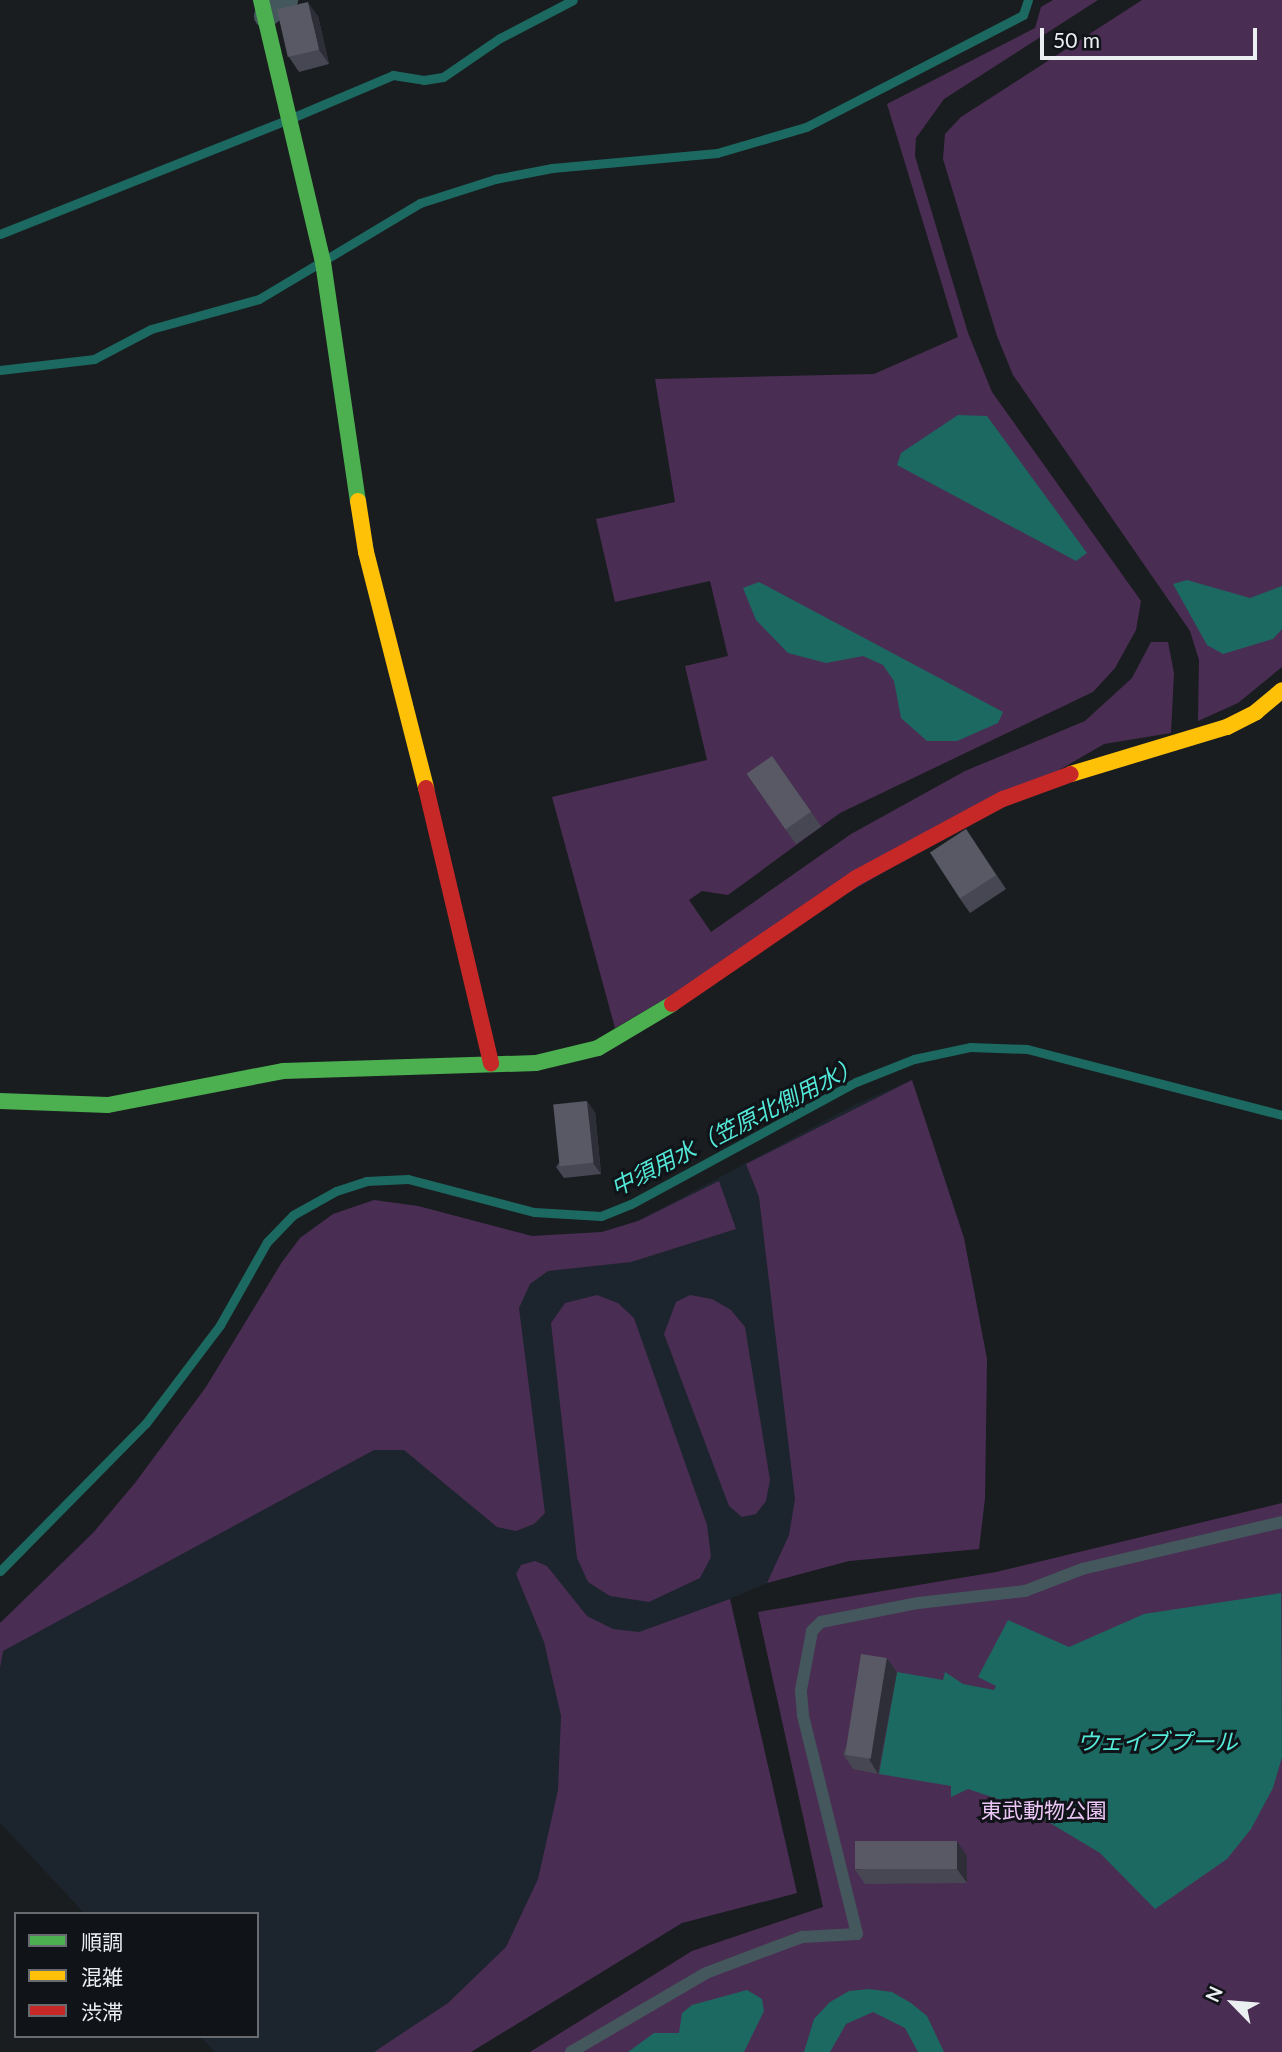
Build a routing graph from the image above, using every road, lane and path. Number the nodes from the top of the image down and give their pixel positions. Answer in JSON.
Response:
{"nodes":[{"id":1,"x":286,"y":0,"type":"edge"},
{"id":2,"x":264,"y":8,"type":"edge"},
{"id":3,"x":1282,"y":690,"type":"edge"},
{"id":4,"x":491,"y":1063,"type":"junction"},
{"id":5,"x":0,"y":1101,"type":"edge"},
{"id":6,"x":1282,"y":1522,"type":"edge"},
{"id":7,"x":571,"y":2052,"type":"edge"}],
"edges":[{"from":1,"to":2,"type":"street"},
{"from":2,"to":4,"type":"street"},
{"from":3,"to":4,"type":"street"},
{"from":4,"to":5,"type":"street"},
{"from":6,"to":7,"type":"lane"}]}
